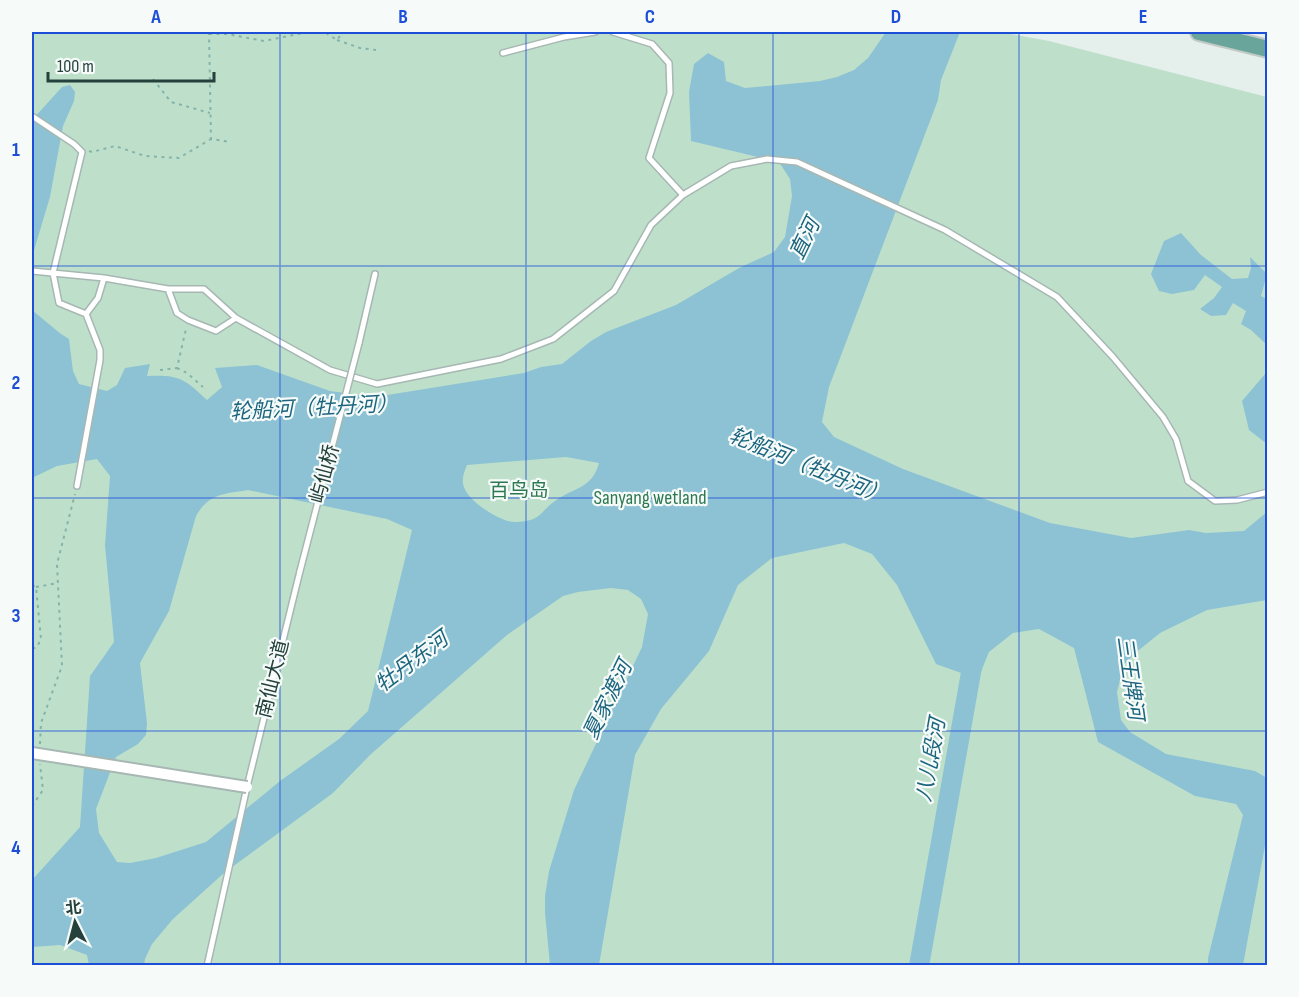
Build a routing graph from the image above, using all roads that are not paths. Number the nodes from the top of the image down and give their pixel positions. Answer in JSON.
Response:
{"nodes":[{"id":1,"x":595,"y":32,"type":"edge"},
{"id":2,"x":613,"y":32,"type":"edge"},
{"id":3,"x":1199,"y":32,"type":"edge"},
{"id":4,"x":1268,"y":49,"type":"edge"},
{"id":5,"x":503,"y":53,"type":"dead end"},
{"id":6,"x":32,"y":116,"type":"edge"},
{"id":7,"x":683,"y":195,"type":"junction"},
{"id":8,"x":32,"y":271,"type":"edge"},
{"id":9,"x":53,"y":273,"type":"junction"},
{"id":10,"x":375,"y":274,"type":"dead end"},
{"id":11,"x":104,"y":278,"type":"junction"},
{"id":12,"x":168,"y":289,"type":"junction"},
{"id":13,"x":86,"y":314,"type":"junction"},
{"id":14,"x":237,"y":318,"type":"junction"},
{"id":15,"x":77,"y":486,"type":"road end"},
{"id":16,"x":1268,"y":492,"type":"edge"},
{"id":17,"x":300,"y":571,"type":"joint"},
{"id":18,"x":35,"y":753,"type":"edge"},
{"id":19,"x":247,"y":787,"type":"junction"},
{"id":20,"x":207,"y":966,"type":"edge"}],
"edges":[{"from":1,"to":5,"type":"lane"},
{"from":2,"to":7,"type":"lane"},
{"from":3,"to":4,"type":"main road"},
{"from":6,"to":9,"type":"lane"},
{"from":7,"to":14,"type":"lane"},
{"from":7,"to":16,"type":"lane"},
{"from":8,"to":9,"type":"lane"},
{"from":9,"to":11,"type":"lane"},
{"from":9,"to":13,"type":"lane"},
{"from":10,"to":17,"type":"lane","name":"屿仙桥","bridge":true},
{"from":11,"to":12,"type":"lane"},
{"from":11,"to":13,"type":"lane"},
{"from":12,"to":14,"type":"lane"},
{"from":12,"to":14,"type":"lane"},
{"from":13,"to":15,"type":"lane"},
{"from":17,"to":19,"type":"lane","name":"南仙大道"},
{"from":18,"to":19,"type":"street","bridge":true},
{"from":19,"to":20,"type":"lane","name":"南仙大道"}]}
